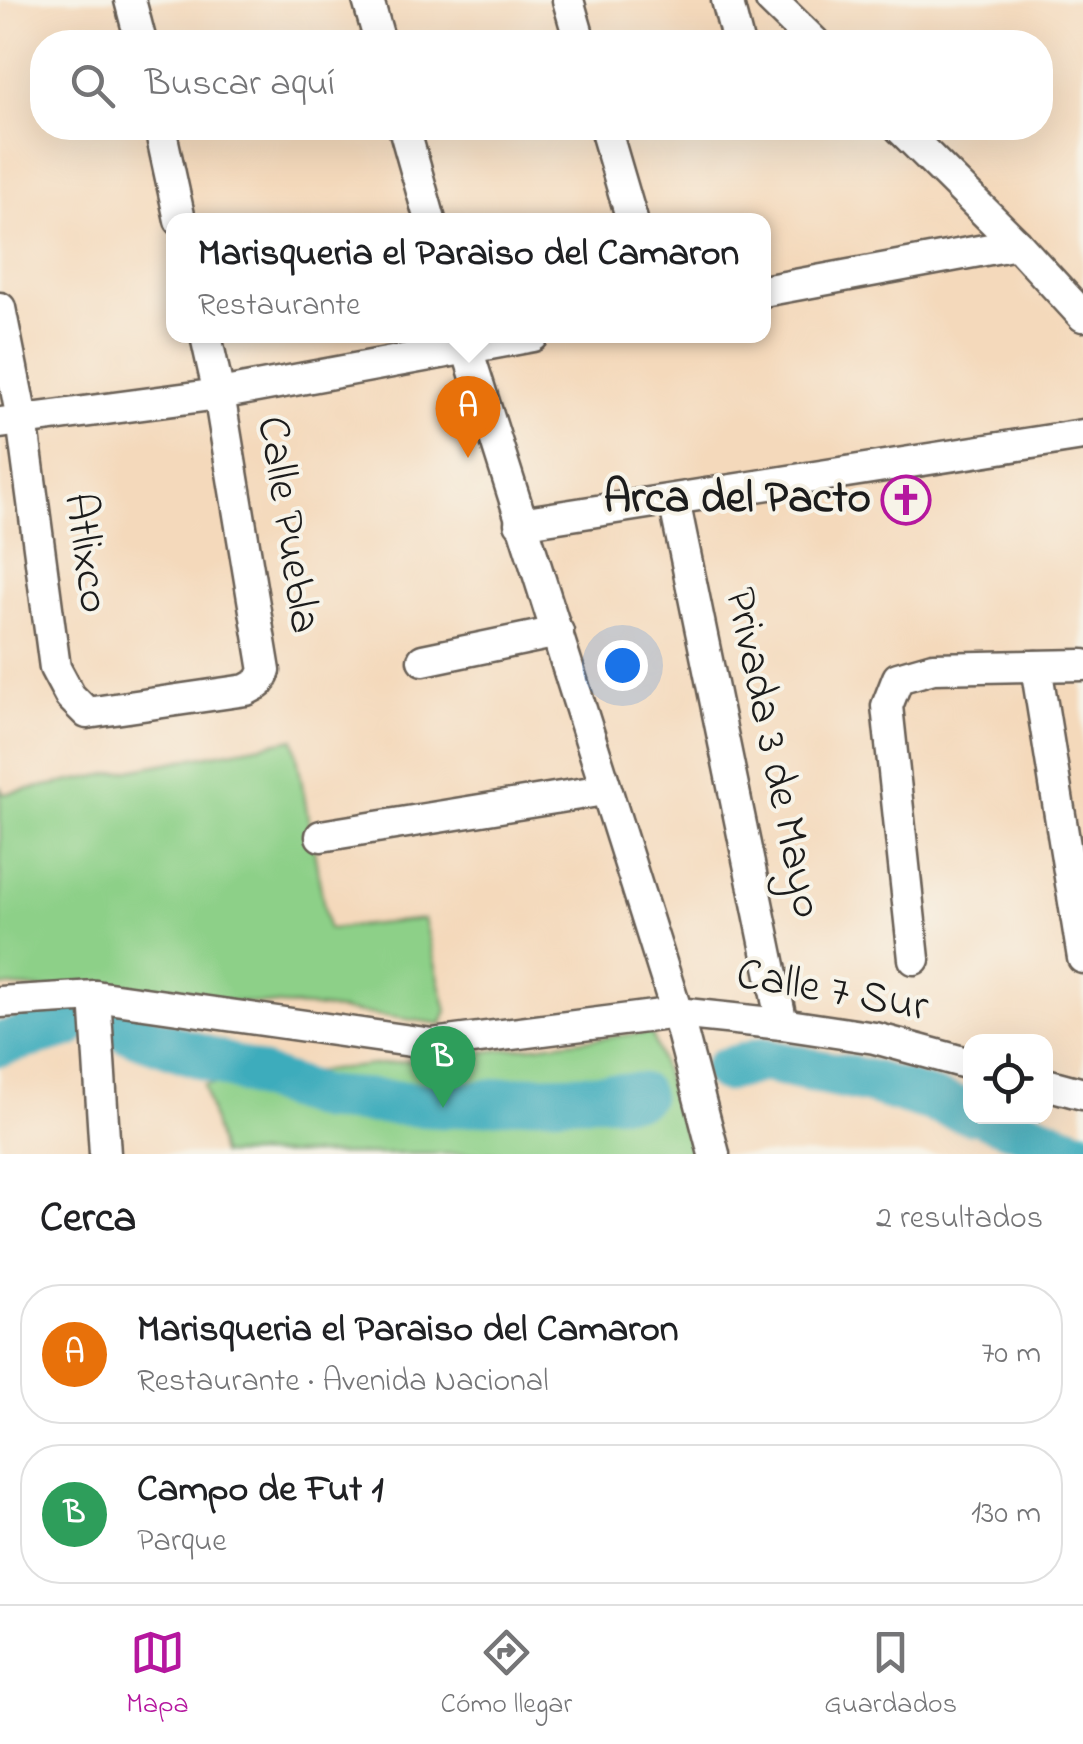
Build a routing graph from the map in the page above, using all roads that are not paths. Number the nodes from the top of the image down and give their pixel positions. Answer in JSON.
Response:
{"nodes":[{"id":1,"x":130,"y":0,"type":"edge"},
{"id":2,"x":368,"y":0,"type":"edge"},
{"id":3,"x":568,"y":0,"type":"edge"},
{"id":4,"x":727,"y":0,"type":"edge"},
{"id":5,"x":771,"y":0,"type":"edge"},
{"id":6,"x":137,"y":30,"type":"edge"},
{"id":7,"x":377,"y":30,"type":"edge"},
{"id":8,"x":577,"y":30,"type":"edge"},
{"id":9,"x":735,"y":30,"type":"edge"},
{"id":10,"x":802,"y":30,"type":"edge"},
{"id":11,"x":163,"y":140,"type":"edge"},
{"id":12,"x":407,"y":140,"type":"edge"},
{"id":13,"x":609,"y":140,"type":"edge"},
{"id":14,"x":912,"y":140,"type":"edge"},
{"id":15,"x":178,"y":213,"type":"edge"},
{"id":16,"x":428,"y":213,"type":"edge"},
{"id":17,"x":630,"y":213,"type":"edge"},
{"id":18,"x":1017,"y":244,"type":"junction"},
{"id":19,"x":771,"y":290,"type":"edge"},
{"id":20,"x":0,"y":308,"type":"edge"},
{"id":21,"x":1083,"y":316,"type":"edge"},
{"id":22,"x":208,"y":343,"type":"edge"},
{"id":23,"x":459,"y":343,"type":"edge"},
{"id":24,"x":464,"y":343,"type":"edge"},
{"id":25,"x":219,"y":394,"type":"junction"},
{"id":26,"x":11,"y":420,"type":"edge"},
{"id":27,"x":1083,"y":436,"type":"edge"},
{"id":28,"x":674,"y":500,"type":"junction"},
{"id":29,"x":520,"y":524,"type":"junction"},
{"id":30,"x":558,"y":632,"type":"junction"},
{"id":31,"x":422,"y":660,"type":"dead end"},
{"id":32,"x":1083,"y":665,"type":"edge"},
{"id":33,"x":1036,"y":666,"type":"junction"},
{"id":34,"x":70,"y":696,"type":"joint"},
{"id":35,"x":604,"y":790,"type":"junction"},
{"id":36,"x":321,"y":836,"type":"dead end"},
{"id":37,"x":1083,"y":958,"type":"edge"},
{"id":38,"x":914,"y":959,"type":"dead end"},
{"id":39,"x":95,"y":996,"type":"junction"},
{"id":40,"x":0,"y":1002,"type":"edge"},
{"id":41,"x":677,"y":1013,"type":"junction"},
{"id":42,"x":782,"y":1024,"type":"junction"},
{"id":43,"x":963,"y":1062,"type":"edge"},
{"id":44,"x":1053,"y":1086,"type":"edge"},
{"id":45,"x":1083,"y":1094,"type":"edge"},
{"id":46,"x":105,"y":1154,"type":"edge"},
{"id":47,"x":714,"y":1154,"type":"edge"}],
"edges":[{"from":1,"to":6,"type":"street"},
{"from":2,"to":7,"type":"street"},
{"from":3,"to":8,"type":"street"},
{"from":4,"to":9,"type":"street"},
{"from":5,"to":10,"type":"street"},
{"from":11,"to":15,"type":"street"},
{"from":12,"to":16,"type":"street"},
{"from":13,"to":17,"type":"street"},
{"from":14,"to":18,"type":"street"},
{"from":18,"to":19,"type":"street"},
{"from":18,"to":21,"type":"street"},
{"from":20,"to":26,"type":"street","name":"Atlixco"},
{"from":22,"to":25,"type":"street","name":"Calle Puebla"},
{"from":23,"to":25,"type":"street"},
{"from":24,"to":29,"type":"street"},
{"from":25,"to":26,"type":"street"},
{"from":25,"to":34,"type":"street","name":"Calle Puebla"},
{"from":26,"to":34,"type":"street","name":"Atlixco"},
{"from":27,"to":28,"type":"street"},
{"from":28,"to":29,"type":"street"},
{"from":28,"to":42,"type":"street","name":"Privada 3 de Mayo"},
{"from":29,"to":30,"type":"street"},
{"from":30,"to":31,"type":"street"},
{"from":30,"to":35,"type":"street"},
{"from":32,"to":33,"type":"street"},
{"from":33,"to":37,"type":"street"},
{"from":33,"to":38,"type":"street"},
{"from":35,"to":36,"type":"street"},
{"from":35,"to":41,"type":"street"},
{"from":39,"to":40,"type":"street","name":"Calle 7 Sur"},
{"from":39,"to":41,"type":"street","name":"Calle 7 Sur"},
{"from":39,"to":46,"type":"street"},
{"from":41,"to":42,"type":"street","name":"Calle 7 Sur"},
{"from":41,"to":47,"type":"street"},
{"from":42,"to":43,"type":"street","name":"Calle 7 Sur"},
{"from":44,"to":45,"type":"street"}]}
